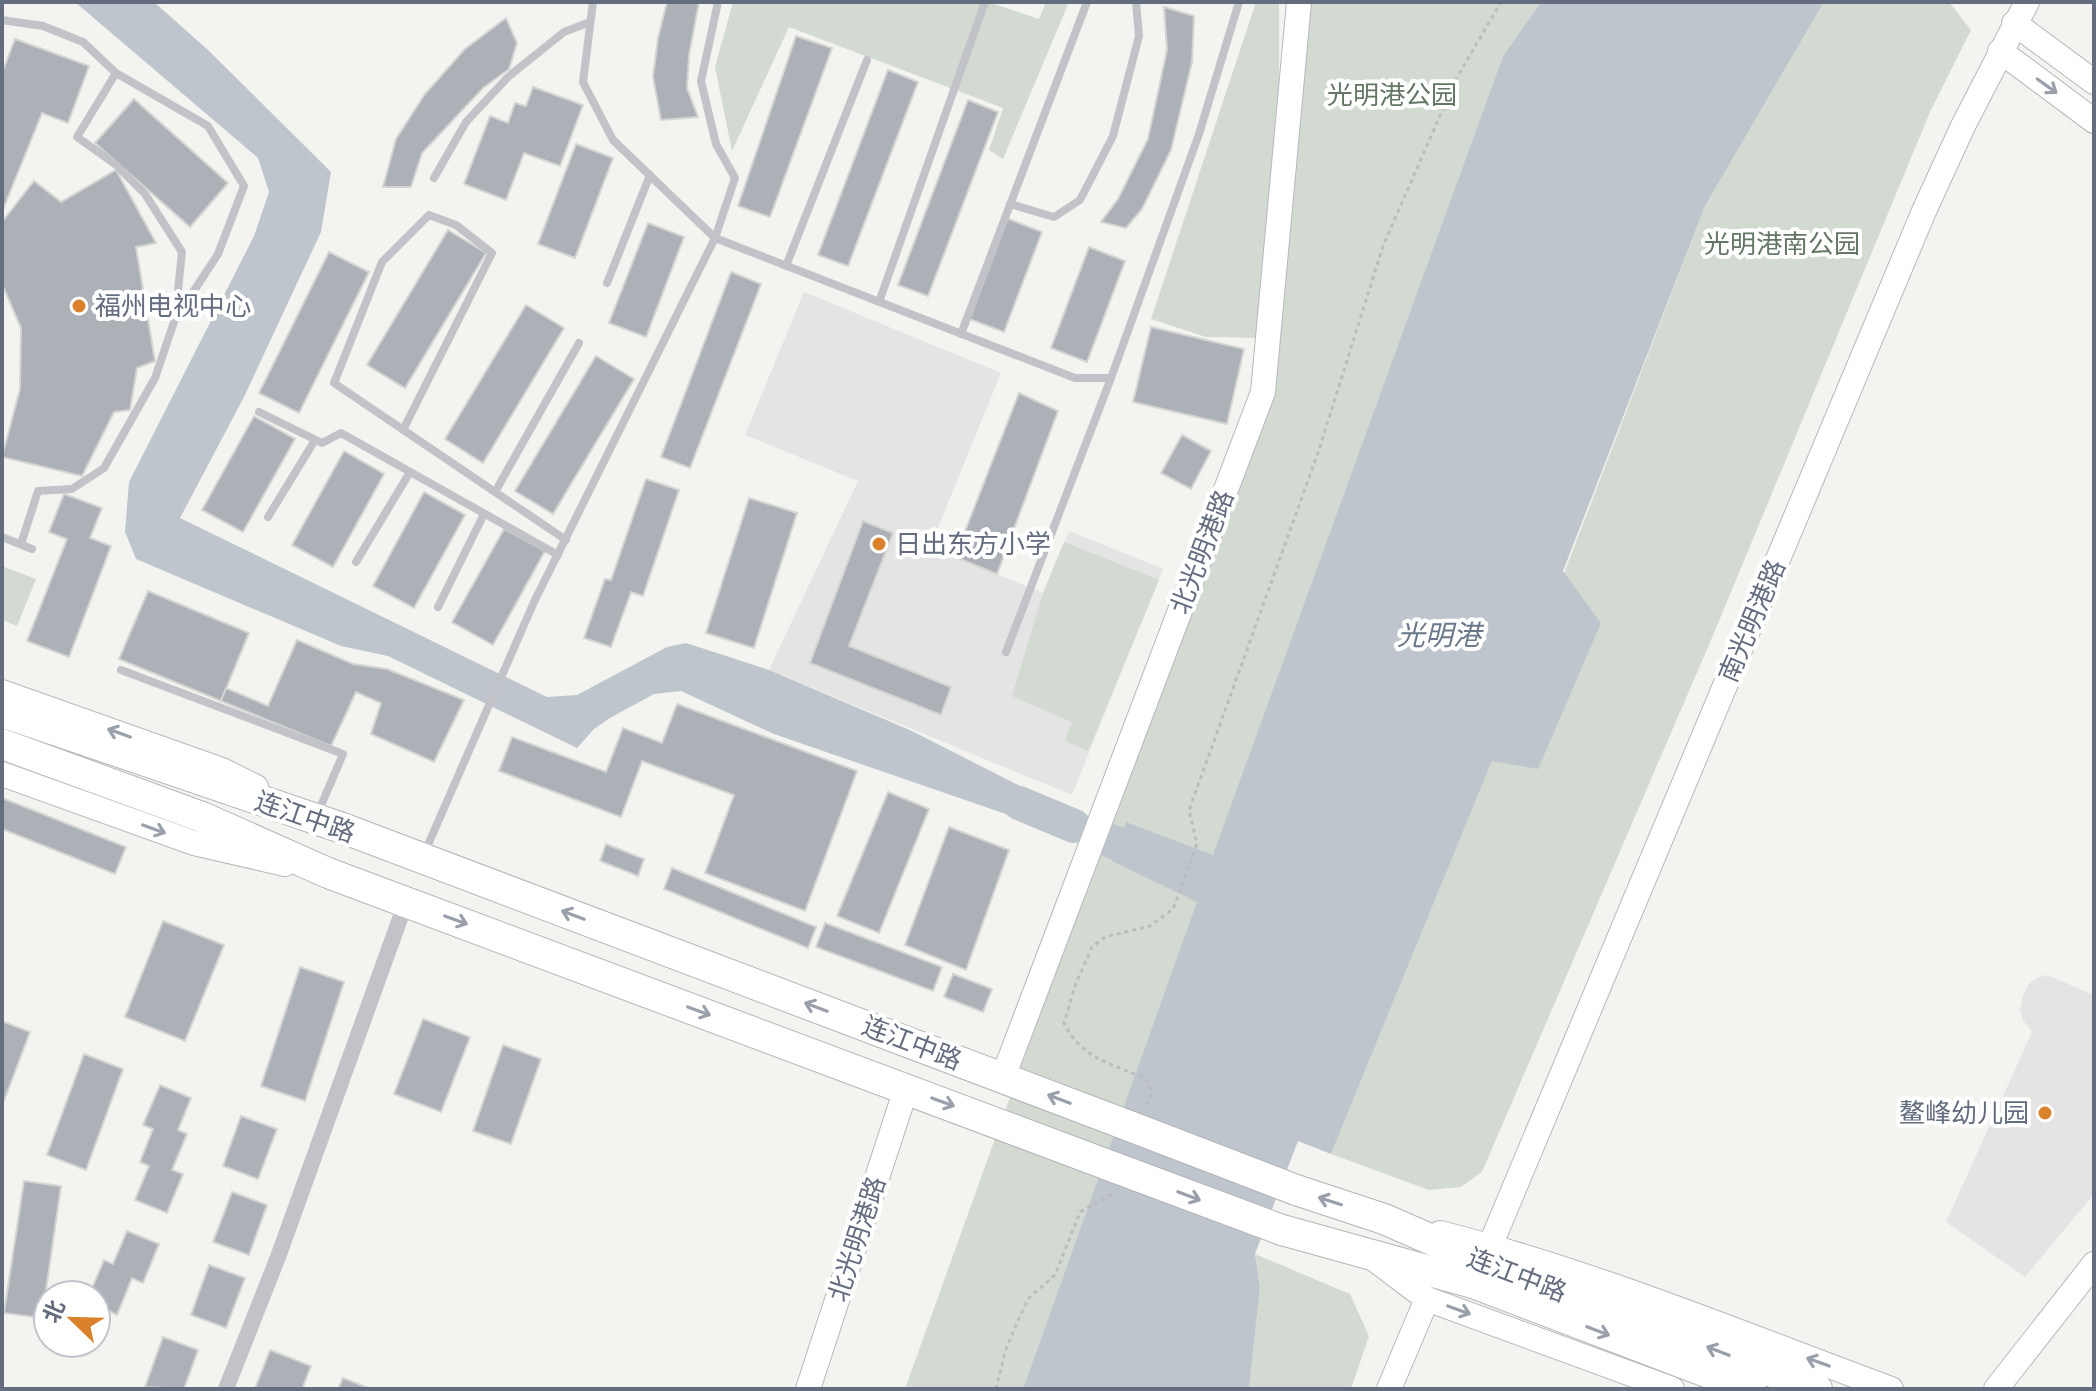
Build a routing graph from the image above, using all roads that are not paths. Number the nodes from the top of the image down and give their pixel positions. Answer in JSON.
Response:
{"nodes":[{"id":1,"x":593,"y":2,"type":"edge"},
{"id":2,"x":718,"y":2,"type":"edge"},
{"id":3,"x":985,"y":2,"type":"edge"},
{"id":4,"x":1087,"y":2,"type":"edge"},
{"id":5,"x":1136,"y":2,"type":"edge"},
{"id":6,"x":1239,"y":2,"type":"edge"},
{"id":7,"x":1299,"y":2,"type":"edge"},
{"id":8,"x":2020,"y":12,"type":"edge"},
{"id":9,"x":2,"y":20,"type":"edge"},
{"id":10,"x":590,"y":22,"type":"junction"},
{"id":11,"x":2000,"y":51,"type":"junction"},
{"id":12,"x":867,"y":60,"type":"dead end"},
{"id":13,"x":116,"y":73,"type":"junction"},
{"id":14,"x":2094,"y":82,"type":"edge"},
{"id":15,"x":2094,"y":121,"type":"edge"},
{"id":16,"x":650,"y":175,"type":"junction"},
{"id":17,"x":434,"y":178,"type":"dead end"},
{"id":18,"x":1010,"y":204,"type":"junction"},
{"id":19,"x":715,"y":238,"type":"junction"},
{"id":20,"x":786,"y":266,"type":"junction"},
{"id":21,"x":607,"y":283,"type":"dead end"},
{"id":22,"x":879,"y":302,"type":"junction"},
{"id":23,"x":175,"y":319,"type":"junction"},
{"id":24,"x":961,"y":334,"type":"junction"},
{"id":25,"x":579,"y":343,"type":"dead end"},
{"id":26,"x":1111,"y":378,"type":"junction"},
{"id":27,"x":259,"y":412,"type":"dead end"},
{"id":28,"x":403,"y":430,"type":"junction"},
{"id":29,"x":315,"y":440,"type":"junction"},
{"id":30,"x":410,"y":472,"type":"junction"},
{"id":31,"x":495,"y":492,"type":"junction"},
{"id":32,"x":484,"y":514,"type":"junction"},
{"id":33,"x":268,"y":517,"type":"dead end"},
{"id":34,"x":2,"y":537,"type":"edge"},
{"id":35,"x":566,"y":540,"type":"junction"},
{"id":36,"x":21,"y":544,"type":"junction"},
{"id":37,"x":32,"y":549,"type":"dead end"},
{"id":38,"x":558,"y":555,"type":"junction"},
{"id":39,"x":356,"y":562,"type":"dead end"},
{"id":40,"x":438,"y":607,"type":"dead end"},
{"id":41,"x":1006,"y":652,"type":"dead end"},
{"id":42,"x":121,"y":670,"type":"dead end"},
{"id":43,"x":2,"y":692,"type":"edge"},
{"id":44,"x":2,"y":712,"type":"edge"},
{"id":45,"x":2,"y":744,"type":"edge"},
{"id":46,"x":2,"y":774,"type":"edge"},
{"id":47,"x":317,"y":816,"type":"junction"},
{"id":48,"x":345,"y":829,"type":"junction"},
{"id":49,"x":422,"y":858,"type":"junction"},
{"id":50,"x":328,"y":873,"type":"junction"},
{"id":51,"x":406,"y":902,"type":"junction"},
{"id":52,"x":1003,"y":1077,"type":"junction"},
{"id":53,"x":906,"y":1089,"type":"junction"},
{"id":54,"x":1369,"y":1255,"type":"junction"},
{"id":55,"x":1481,"y":1263,"type":"junction"},
{"id":56,"x":2094,"y":1264,"type":"edge"},
{"id":57,"x":1427,"y":1299,"type":"junction"},
{"id":58,"x":226,"y":1389,"type":"edge"},
{"id":59,"x":808,"y":1389,"type":"edge"},
{"id":60,"x":1389,"y":1389,"type":"edge"},
{"id":61,"x":1672,"y":1389,"type":"edge"},
{"id":62,"x":1751,"y":1389,"type":"edge"},
{"id":63,"x":1817,"y":1389,"type":"edge"},
{"id":64,"x":1891,"y":1389,"type":"edge"},
{"id":65,"x":1996,"y":1389,"type":"edge"}],
"edges":[{"from":1,"to":10,"type":"lane"},
{"from":2,"to":19,"type":"lane"},
{"from":3,"to":22,"type":"lane"},
{"from":4,"to":18,"type":"lane"},
{"from":5,"to":18,"type":"lane"},
{"from":6,"to":26,"type":"lane"},
{"from":7,"to":52,"type":"street","name":"北光明港路"},
{"from":8,"to":11,"type":"street","name":"南光明港路"},
{"from":8,"to":14,"type":"street"},
{"from":9,"to":13,"type":"lane"},
{"from":10,"to":16,"type":"lane"},
{"from":10,"to":17,"type":"lane"},
{"from":11,"to":15,"type":"street","one_way":true},
{"from":11,"to":55,"type":"street","name":"南光明港路"},
{"from":12,"to":20,"type":"lane"},
{"from":13,"to":23,"type":"lane"},
{"from":13,"to":23,"type":"lane"},
{"from":16,"to":19,"type":"lane"},
{"from":16,"to":21,"type":"lane"},
{"from":18,"to":24,"type":"lane"},
{"from":19,"to":20,"type":"lane"},
{"from":19,"to":35,"type":"lane"},
{"from":20,"to":22,"type":"lane"},
{"from":22,"to":24,"type":"lane"},
{"from":23,"to":36,"type":"lane"},
{"from":24,"to":26,"type":"lane"},
{"from":25,"to":31,"type":"lane"},
{"from":26,"to":41,"type":"lane"},
{"from":27,"to":29,"type":"lane"},
{"from":28,"to":28,"type":"lane"},
{"from":28,"to":31,"type":"lane"},
{"from":29,"to":30,"type":"lane"},
{"from":29,"to":33,"type":"lane"},
{"from":30,"to":32,"type":"lane"},
{"from":30,"to":39,"type":"lane"},
{"from":31,"to":35,"type":"lane"},
{"from":32,"to":38,"type":"lane"},
{"from":32,"to":40,"type":"lane"},
{"from":34,"to":36,"type":"lane"},
{"from":35,"to":38,"type":"lane"},
{"from":36,"to":37,"type":"lane"},
{"from":38,"to":49,"type":"lane"},
{"from":42,"to":47,"type":"lane"},
{"from":47,"to":43,"type":"street","one_way":true},
{"from":44,"to":48,"type":"highway","name":"连江中路"},
{"from":45,"to":50,"type":"highway","name":"连江中路"},
{"from":46,"to":50,"type":"street","one_way":true},
{"from":47,"to":48,"type":"street"},
{"from":48,"to":49,"type":"highway","name":"连江中路"},
{"from":52,"to":49,"type":"highway","name":"连江中路","one_way":true},
{"from":50,"to":51,"type":"highway","name":"连江中路"},
{"from":51,"to":53,"type":"highway","name":"连江中路","one_way":true},
{"from":51,"to":58,"type":"street"},
{"from":55,"to":52,"type":"highway","name":"连江中路","one_way":true,"bridge":true},
{"from":53,"to":54,"type":"highway","name":"连江中路","one_way":true,"bridge":true},
{"from":53,"to":59,"type":"street","name":"北光明港路"},
{"from":54,"to":55,"type":"highway","name":"连江中路"},
{"from":54,"to":57,"type":"street"},
{"from":55,"to":62,"type":"highway","name":"连江中路","one_way":true},
{"from":63,"to":55,"type":"highway","name":"连江中路","one_way":true},
{"from":64,"to":55,"type":"street","one_way":true},
{"from":56,"to":65,"type":"street"},
{"from":57,"to":60,"type":"street"},
{"from":57,"to":61,"type":"street","one_way":true}]}
